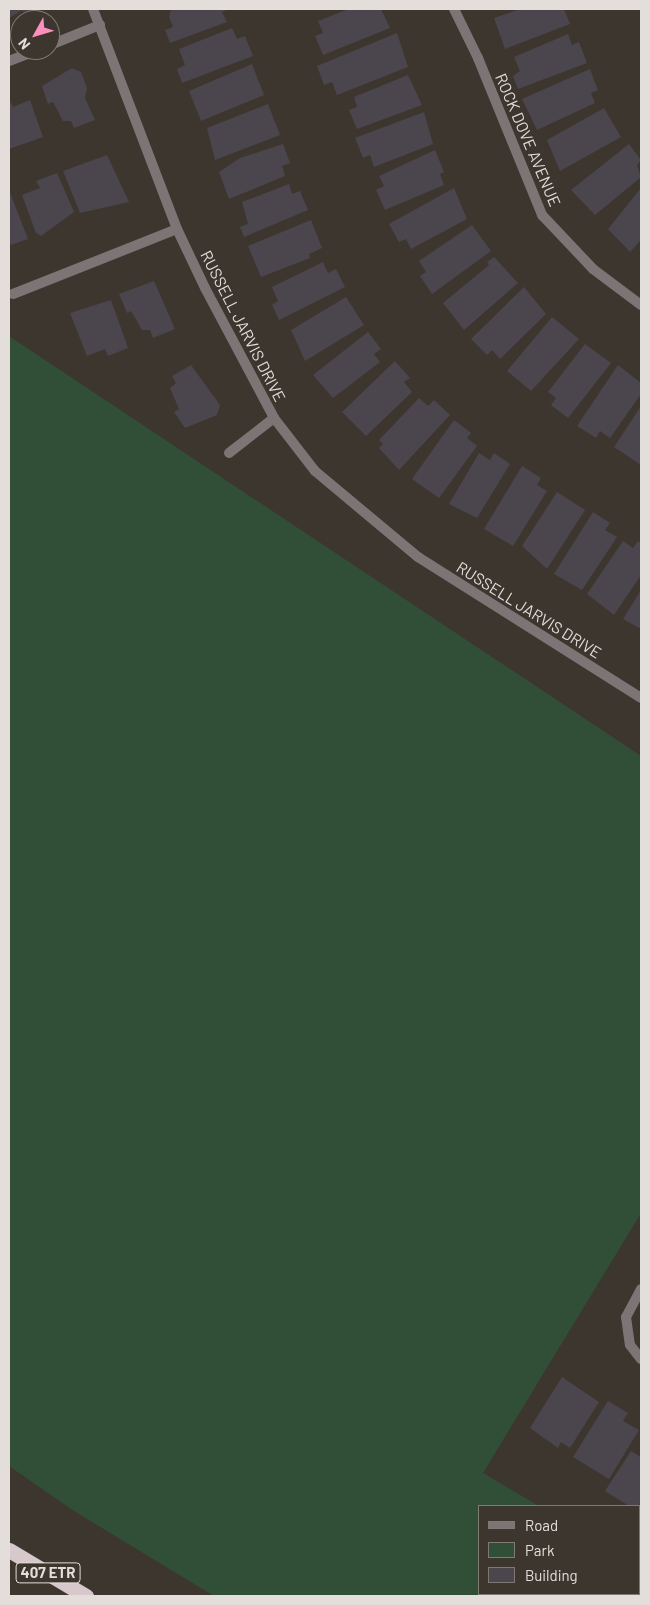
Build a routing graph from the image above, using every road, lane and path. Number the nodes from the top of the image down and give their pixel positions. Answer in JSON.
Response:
{"nodes":[{"id":1,"x":93,"y":9,"type":"edge"},
{"id":2,"x":454,"y":9,"type":"edge"},
{"id":3,"x":100,"y":25,"type":"junction"},
{"id":4,"x":60,"y":41,"type":"edge"},
{"id":5,"x":177,"y":229,"type":"junction"},
{"id":6,"x":13,"y":294,"type":"dead end"},
{"id":7,"x":641,"y":306,"type":"edge"},
{"id":8,"x":274,"y":418,"type":"junction"},
{"id":9,"x":229,"y":453,"type":"dead end"},
{"id":10,"x":641,"y":698,"type":"edge"},
{"id":11,"x":641,"y":1289,"type":"edge"},
{"id":12,"x":641,"y":1359,"type":"edge"},
{"id":13,"x":9,"y":1550,"type":"edge"},
{"id":14,"x":86,"y":1596,"type":"edge"}],
"edges":[{"from":1,"to":3,"type":"street","name":"RUSSELL JARVIS DRIVE"},
{"from":2,"to":7,"type":"street","name":"ROCK DOVE AVENUE"},
{"from":3,"to":4,"type":"street"},
{"from":3,"to":5,"type":"street","name":"RUSSELL JARVIS DRIVE"},
{"from":5,"to":6,"type":"street"},
{"from":5,"to":8,"type":"street","name":"RUSSELL JARVIS DRIVE"},
{"from":8,"to":9,"type":"street"},
{"from":8,"to":10,"type":"street","name":"RUSSELL JARVIS DRIVE"},
{"from":11,"to":12,"type":"street"},
{"from":13,"to":14,"type":"highway","number":"407 ETR"}]}
